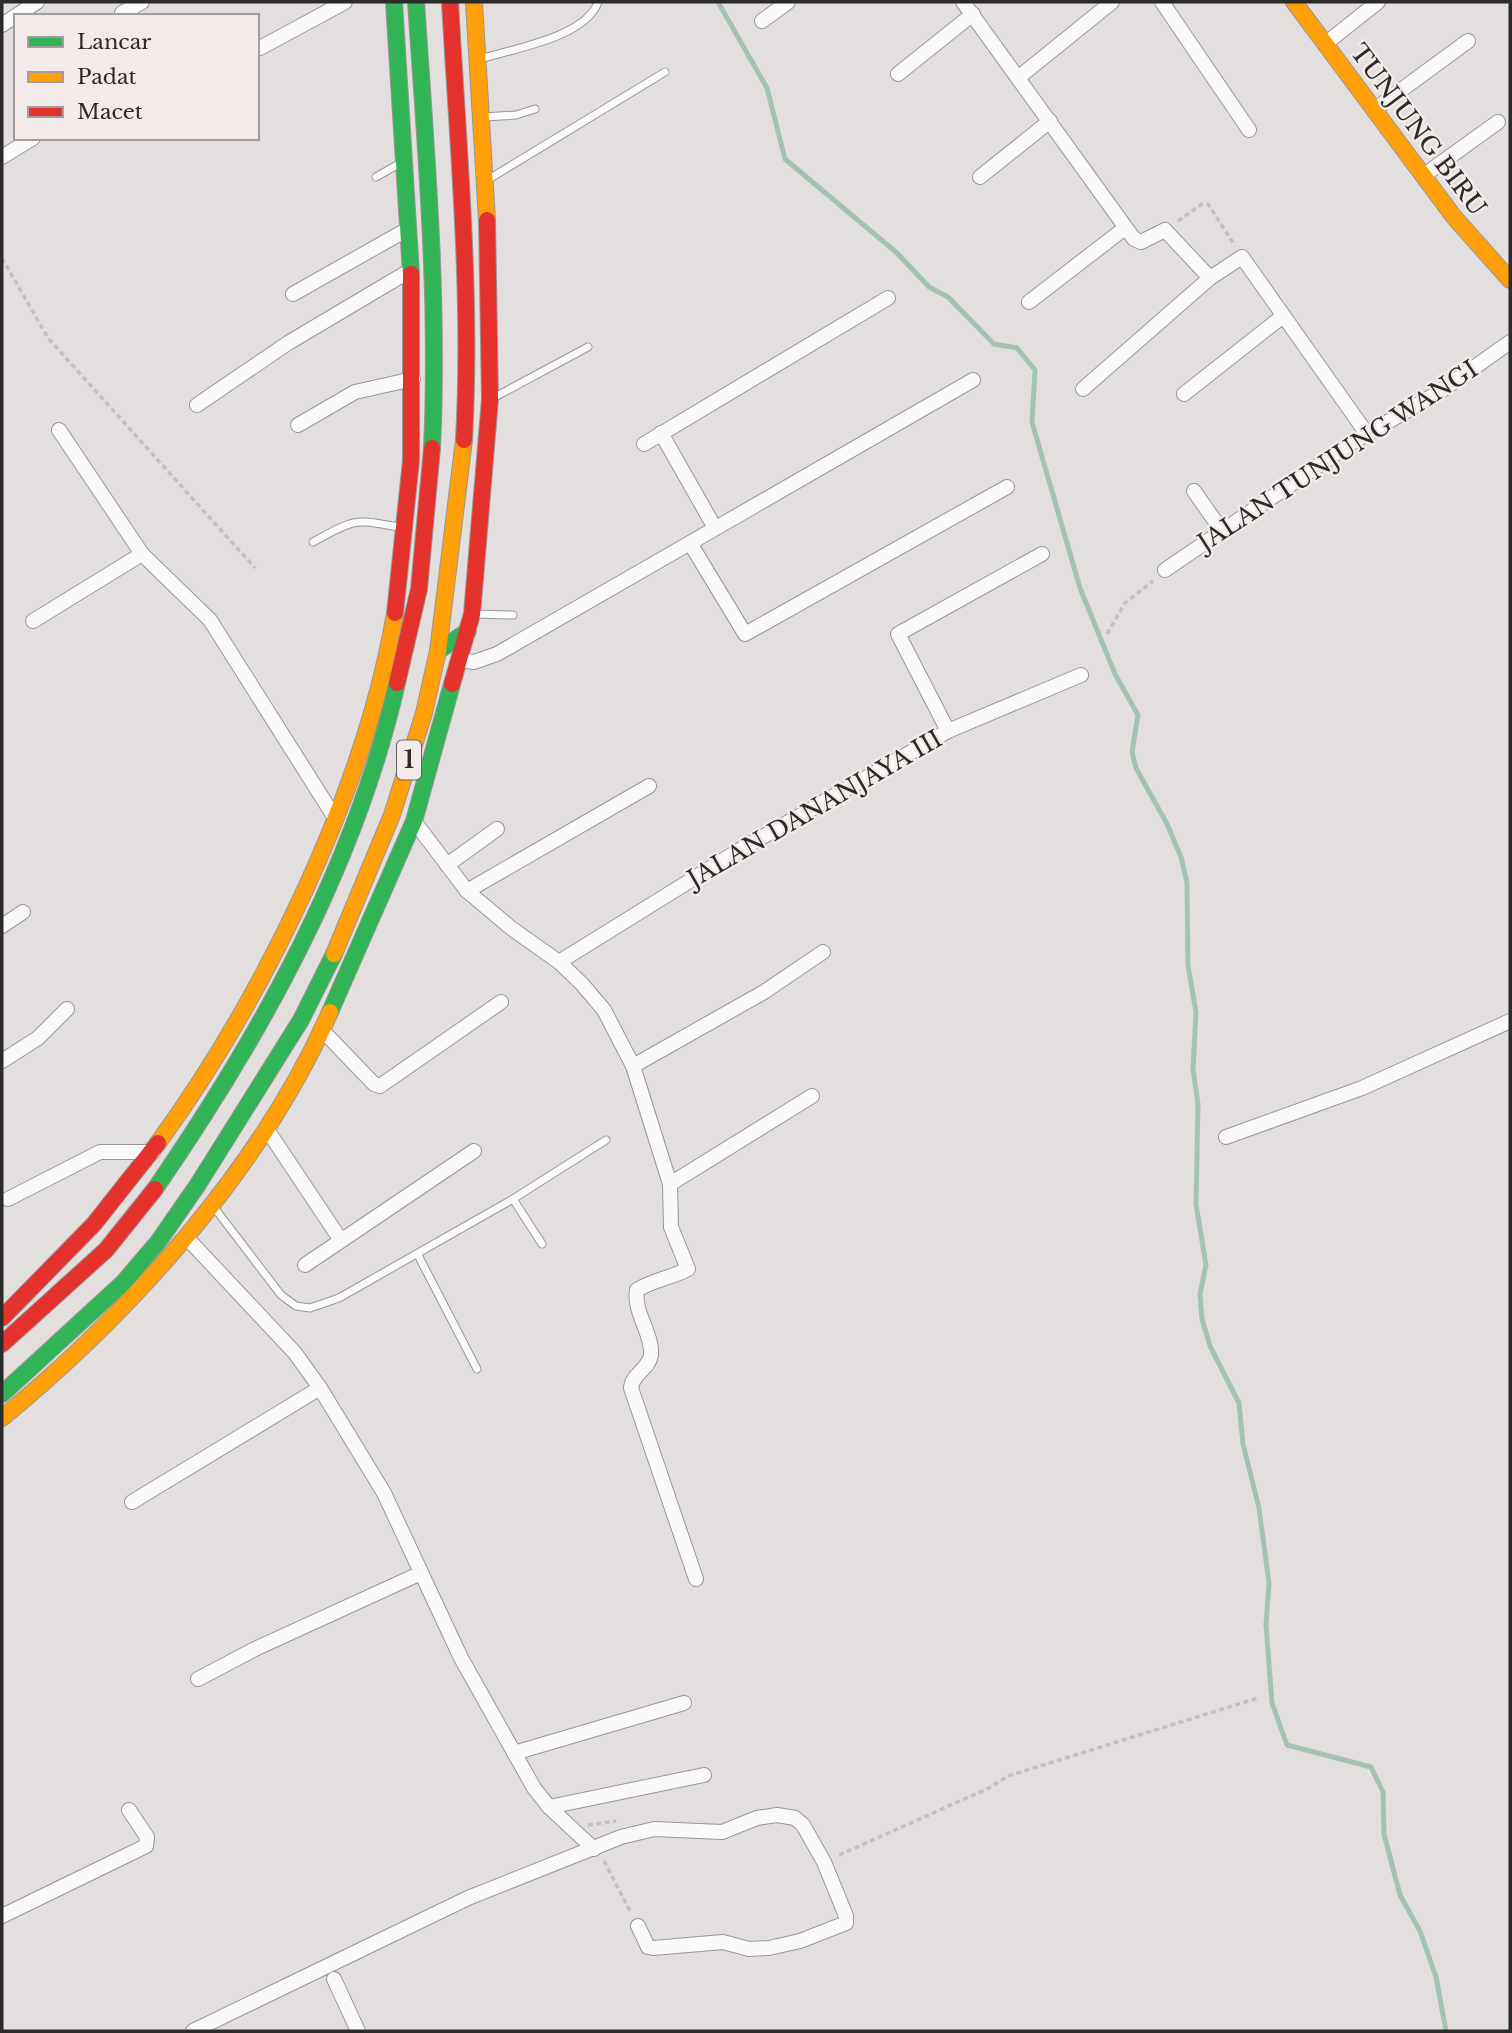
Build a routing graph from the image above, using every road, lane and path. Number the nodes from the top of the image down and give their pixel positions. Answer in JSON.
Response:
{"nodes":[{"id":1,"x":37,"y":2,"type":"edge"},
{"id":2,"x":142,"y":2,"type":"edge"},
{"id":3,"x":345,"y":2,"type":"edge"},
{"id":4,"x":394,"y":2,"type":"edge"},
{"id":5,"x":416,"y":2,"type":"edge"},
{"id":6,"x":450,"y":2,"type":"edge"},
{"id":7,"x":474,"y":2,"type":"edge"},
{"id":8,"x":598,"y":2,"type":"edge"},
{"id":9,"x":788,"y":2,"type":"edge"},
{"id":10,"x":963,"y":2,"type":"edge"},
{"id":11,"x":1112,"y":2,"type":"edge"},
{"id":12,"x":1162,"y":2,"type":"edge"},
{"id":13,"x":1294,"y":2,"type":"edge"},
{"id":14,"x":1378,"y":2,"type":"edge"},
{"id":15,"x":122,"y":13,"type":"dead end"},
{"id":16,"x":18,"y":14,"type":"edge"},
{"id":17,"x":972,"y":14,"type":"junction"},
{"id":18,"x":762,"y":21,"type":"dead end"},
{"id":19,"x":1468,"y":41,"type":"dead end"},
{"id":20,"x":1325,"y":44,"type":"junction"},
{"id":21,"x":260,"y":48,"type":"dead end"},
{"id":22,"x":479,"y":59,"type":"junction"},
{"id":23,"x":665,"y":72,"type":"dead end"},
{"id":24,"x":898,"y":74,"type":"dead end"},
{"id":25,"x":1019,"y":77,"type":"junction"},
{"id":26,"x":535,"y":109,"type":"dead end"},
{"id":27,"x":1374,"y":110,"type":"junction"},
{"id":28,"x":482,"y":117,"type":"junction"},
{"id":29,"x":1050,"y":121,"type":"junction"},
{"id":30,"x":1498,"y":122,"type":"dead end"},
{"id":31,"x":1250,"y":130,"type":"dead end"},
{"id":32,"x":30,"y":140,"type":"edge"},
{"id":33,"x":2,"y":157,"type":"edge"},
{"id":34,"x":405,"y":161,"type":"junction"},
{"id":35,"x":1423,"y":176,"type":"junction"},
{"id":36,"x":376,"y":177,"type":"dead end"},
{"id":37,"x":980,"y":177,"type":"dead end"},
{"id":38,"x":486,"y":180,"type":"junction"},
{"id":39,"x":1125,"y":228,"type":"junction"},
{"id":40,"x":408,"y":229,"type":"junction"},
{"id":41,"x":1165,"y":230,"type":"junction"},
{"id":42,"x":463,"y":238,"type":"junction"},
{"id":43,"x":432,"y":239,"type":"junction"},
{"id":44,"x":1242,"y":257,"type":"junction"},
{"id":45,"x":2,"y":258,"type":"edge"},
{"id":46,"x":411,"y":270,"type":"junction"},
{"id":47,"x":1210,"y":278,"type":"junction"},
{"id":48,"x":1510,"y":281,"type":"edge"},
{"id":49,"x":293,"y":294,"type":"dead end"},
{"id":50,"x":888,"y":298,"type":"dead end"},
{"id":51,"x":1029,"y":302,"type":"dead end"},
{"id":52,"x":1283,"y":316,"type":"junction"},
{"id":53,"x":1510,"y":342,"type":"edge"},
{"id":54,"x":588,"y":346,"type":"dead end"},
{"id":55,"x":413,"y":379,"type":"junction"},
{"id":56,"x":973,"y":380,"type":"dead end"},
{"id":57,"x":1083,"y":388,"type":"dead end"},
{"id":58,"x":1185,"y":394,"type":"dead end"},
{"id":59,"x":489,"y":399,"type":"junction"},
{"id":60,"x":197,"y":405,"type":"dead end"},
{"id":61,"x":298,"y":425,"type":"dead end"},
{"id":62,"x":59,"y":430,"type":"dead end"},
{"id":63,"x":662,"y":433,"type":"junction"},
{"id":64,"x":1367,"y":434,"type":"junction"},
{"id":65,"x":644,"y":444,"type":"dead end"},
{"id":66,"x":1007,"y":487,"type":"dead end"},
{"id":67,"x":1194,"y":491,"type":"dead end"},
{"id":68,"x":406,"y":528,"type":"junction"},
{"id":69,"x":715,"y":528,"type":"junction"},
{"id":70,"x":1222,"y":531,"type":"junction"},
{"id":71,"x":313,"y":542,"type":"dead end"},
{"id":72,"x":690,"y":543,"type":"junction"},
{"id":73,"x":142,"y":554,"type":"junction"},
{"id":74,"x":1042,"y":554,"type":"dead end"},
{"id":75,"x":255,"y":568,"type":"dead end"},
{"id":76,"x":1165,"y":570,"type":"joint"},
{"id":77,"x":472,"y":614,"type":"junction"},
{"id":78,"x":513,"y":615,"type":"dead end"},
{"id":79,"x":33,"y":621,"type":"dead end"},
{"id":80,"x":468,"y":631,"type":"junction"},
{"id":81,"x":1107,"y":634,"type":"dead end"},
{"id":82,"x":391,"y":636,"type":"junction"},
{"id":83,"x":408,"y":638,"type":"junction"},
{"id":84,"x":438,"y":651,"type":"junction"},
{"id":85,"x":461,"y":660,"type":"junction"},
{"id":86,"x":1081,"y":675,"type":"dead end"},
{"id":87,"x":948,"y":731,"type":"junction"},
{"id":88,"x":649,"y":786,"type":"dead end"},
{"id":89,"x":335,"y":818,"type":"junction"},
{"id":90,"x":414,"y":821,"type":"junction"},
{"id":91,"x":497,"y":829,"type":"dead end"},
{"id":92,"x":447,"y":865,"type":"junction"},
{"id":93,"x":467,"y":891,"type":"junction"},
{"id":94,"x":23,"y":912,"type":"dead end"},
{"id":95,"x":2,"y":926,"type":"edge"},
{"id":96,"x":823,"y":952,"type":"dead end"},
{"id":97,"x":559,"y":962,"type":"junction"},
{"id":98,"x":501,"y":1002,"type":"dead end"},
{"id":99,"x":67,"y":1009,"type":"dead end"},
{"id":100,"x":1510,"y":1021,"type":"edge"},
{"id":101,"x":322,"y":1030,"type":"junction"},
{"id":102,"x":2,"y":1061,"type":"edge"},
{"id":103,"x":633,"y":1066,"type":"junction"},
{"id":104,"x":209,"y":1067,"type":"junction"},
{"id":105,"x":229,"y":1078,"type":"junction"},
{"id":106,"x":812,"y":1096,"type":"dead end"},
{"id":107,"x":266,"y":1128,"type":"junction"},
{"id":108,"x":1226,"y":1137,"type":"dead end"},
{"id":109,"x":606,"y":1140,"type":"dead end"},
{"id":110,"x":474,"y":1151,"type":"dead end"},
{"id":111,"x":153,"y":1152,"type":"junction"},
{"id":112,"x":670,"y":1184,"type":"junction"},
{"id":113,"x":197,"y":1186,"type":"junction"},
{"id":114,"x":8,"y":1199,"type":"dead end"},
{"id":115,"x":513,"y":1199,"type":"junction"},
{"id":116,"x":212,"y":1205,"type":"junction"},
{"id":117,"x":187,"y":1238,"type":"junction"},
{"id":118,"x":340,"y":1239,"type":"junction"},
{"id":119,"x":541,"y":1244,"type":"dead end"},
{"id":120,"x":418,"y":1255,"type":"junction"},
{"id":121,"x":305,"y":1265,"type":"dead end"},
{"id":122,"x":2,"y":1318,"type":"edge"},
{"id":123,"x":2,"y":1344,"type":"edge"},
{"id":124,"x":477,"y":1369,"type":"dead end"},
{"id":125,"x":320,"y":1388,"type":"junction"},
{"id":126,"x":2,"y":1394,"type":"edge"},
{"id":127,"x":2,"y":1418,"type":"edge"},
{"id":128,"x":132,"y":1502,"type":"dead end"},
{"id":129,"x":421,"y":1573,"type":"junction"},
{"id":130,"x":696,"y":1579,"type":"dead end"},
{"id":131,"x":198,"y":1679,"type":"dead end"},
{"id":132,"x":1258,"y":1698,"type":"dead end"},
{"id":133,"x":684,"y":1703,"type":"dead end"},
{"id":134,"x":514,"y":1753,"type":"junction"},
{"id":135,"x":705,"y":1775,"type":"dead end"},
{"id":136,"x":548,"y":1807,"type":"junction"},
{"id":137,"x":129,"y":1810,"type":"dead end"},
{"id":138,"x":594,"y":1849,"type":"junction"},
{"id":139,"x":824,"y":1862,"type":"junction"},
{"id":140,"x":2,"y":1916,"type":"edge"},
{"id":141,"x":638,"y":1926,"type":"joint"},
{"id":142,"x":334,"y":1979,"type":"dead end"},
{"id":143,"x":193,"y":2031,"type":"edge"},
{"id":144,"x":358,"y":2031,"type":"edge"}],
"edges":[{"from":1,"to":16,"type":"street"},
{"from":2,"to":15,"type":"street"},
{"from":3,"to":21,"type":"street"},
{"from":4,"to":34,"type":"main road"},
{"from":5,"to":43,"type":"main road","number":"1"},
{"from":6,"to":42,"type":"main road","number":"1"},
{"from":7,"to":22,"type":"main road"},
{"from":8,"to":22,"type":"lane"},
{"from":9,"to":18,"type":"street"},
{"from":10,"to":17,"type":"street"},
{"from":11,"to":25,"type":"street"},
{"from":12,"to":31,"type":"street"},
{"from":13,"to":20,"type":"main road","name":"TUNJUNG BIRU"},
{"from":14,"to":20,"type":"street"},
{"from":17,"to":24,"type":"street"},
{"from":17,"to":25,"type":"street"},
{"from":19,"to":27,"type":"street"},
{"from":20,"to":27,"type":"main road","name":"TUNJUNG BIRU"},
{"from":22,"to":28,"type":"main road"},
{"from":23,"to":38,"type":"lane"},
{"from":25,"to":29,"type":"street"},
{"from":26,"to":28,"type":"lane"},
{"from":27,"to":35,"type":"main road","name":"TUNJUNG BIRU"},
{"from":28,"to":38,"type":"main road"},
{"from":29,"to":37,"type":"street"},
{"from":29,"to":39,"type":"street"},
{"from":30,"to":35,"type":"street"},
{"from":32,"to":33,"type":"street"},
{"from":34,"to":36,"type":"lane"},
{"from":34,"to":40,"type":"main road"},
{"from":35,"to":48,"type":"main road","name":"TUNJUNG BIRU"},
{"from":38,"to":59,"type":"main road"},
{"from":39,"to":41,"type":"street"},
{"from":39,"to":51,"type":"street"},
{"from":40,"to":46,"type":"main road"},
{"from":40,"to":49,"type":"street"},
{"from":41,"to":44,"type":"path"},
{"from":41,"to":47,"type":"street"},
{"from":42,"to":43,"type":"main road"},
{"from":42,"to":84,"type":"main road","number":"1"},
{"from":43,"to":83,"type":"main road","number":"1"},
{"from":44,"to":47,"type":"street"},
{"from":44,"to":52,"type":"street"},
{"from":45,"to":75,"type":"path"},
{"from":46,"to":55,"type":"main road"},
{"from":46,"to":60,"type":"street"},
{"from":47,"to":57,"type":"street"},
{"from":50,"to":63,"type":"street"},
{"from":52,"to":58,"type":"street"},
{"from":52,"to":64,"type":"street"},
{"from":53,"to":64,"type":"street","name":"JALAN TUNJUNG WANGI"},
{"from":54,"to":59,"type":"lane"},
{"from":55,"to":61,"type":"street"},
{"from":55,"to":68,"type":"main road"},
{"from":56,"to":69,"type":"street"},
{"from":59,"to":77,"type":"main road"},
{"from":62,"to":73,"type":"street"},
{"from":63,"to":65,"type":"street"},
{"from":63,"to":69,"type":"street"},
{"from":64,"to":70,"type":"street","name":"JALAN TUNJUNG WANGI"},
{"from":66,"to":72,"type":"street"},
{"from":67,"to":70,"type":"street"},
{"from":68,"to":71,"type":"lane"},
{"from":68,"to":82,"type":"main road"},
{"from":69,"to":72,"type":"street"},
{"from":70,"to":76,"type":"street","name":"JALAN TUNJUNG WANGI"},
{"from":72,"to":85,"type":"street"},
{"from":73,"to":79,"type":"street"},
{"from":73,"to":89,"type":"street"},
{"from":74,"to":87,"type":"street"},
{"from":76,"to":81,"type":"path"},
{"from":77,"to":78,"type":"lane"},
{"from":77,"to":80,"type":"main road"},
{"from":80,"to":84,"type":"main road"},
{"from":80,"to":85,"type":"main road"},
{"from":82,"to":83,"type":"main road"},
{"from":82,"to":89,"type":"main road"},
{"from":83,"to":105,"type":"main road","number":"1"},
{"from":84,"to":113,"type":"main road","number":"1"},
{"from":85,"to":90,"type":"main road"},
{"from":86,"to":87,"type":"street","name":"JALAN DANANJAYA III"},
{"from":87,"to":97,"type":"street","name":"JALAN DANANJAYA III"},
{"from":88,"to":93,"type":"street"},
{"from":89,"to":104,"type":"main road"},
{"from":90,"to":92,"type":"street"},
{"from":90,"to":101,"type":"main road"},
{"from":91,"to":92,"type":"street"},
{"from":92,"to":93,"type":"street"},
{"from":93,"to":97,"type":"street"},
{"from":94,"to":95,"type":"street"},
{"from":96,"to":103,"type":"street"},
{"from":97,"to":103,"type":"street"},
{"from":98,"to":101,"type":"street"},
{"from":99,"to":102,"type":"street"},
{"from":100,"to":108,"type":"street"},
{"from":101,"to":107,"type":"main road"},
{"from":103,"to":112,"type":"street"},
{"from":104,"to":105,"type":"main road"},
{"from":104,"to":111,"type":"main road"},
{"from":105,"to":123,"type":"main road","number":"1"},
{"from":106,"to":112,"type":"street"},
{"from":107,"to":116,"type":"main road"},
{"from":107,"to":118,"type":"street"},
{"from":109,"to":115,"type":"lane"},
{"from":110,"to":118,"type":"street"},
{"from":111,"to":114,"type":"street"},
{"from":111,"to":122,"type":"main road"},
{"from":112,"to":130,"type":"street"},
{"from":113,"to":116,"type":"lane"},
{"from":113,"to":126,"type":"main road","number":"1"},
{"from":115,"to":119,"type":"lane"},
{"from":115,"to":120,"type":"lane"},
{"from":116,"to":117,"type":"main road"},
{"from":116,"to":120,"type":"lane"},
{"from":117,"to":125,"type":"street"},
{"from":117,"to":127,"type":"main road"},
{"from":118,"to":121,"type":"street"},
{"from":120,"to":124,"type":"lane"},
{"from":125,"to":128,"type":"street"},
{"from":125,"to":129,"type":"street"},
{"from":129,"to":131,"type":"street"},
{"from":129,"to":134,"type":"street"},
{"from":132,"to":139,"type":"path"},
{"from":133,"to":134,"type":"street"},
{"from":134,"to":136,"type":"street"},
{"from":135,"to":136,"type":"street"},
{"from":136,"to":138,"type":"street"},
{"from":137,"to":140,"type":"street"},
{"from":138,"to":139,"type":"street"},
{"from":138,"to":141,"type":"path"},
{"from":138,"to":143,"type":"street"},
{"from":139,"to":141,"type":"street"},
{"from":142,"to":144,"type":"street"}]}
